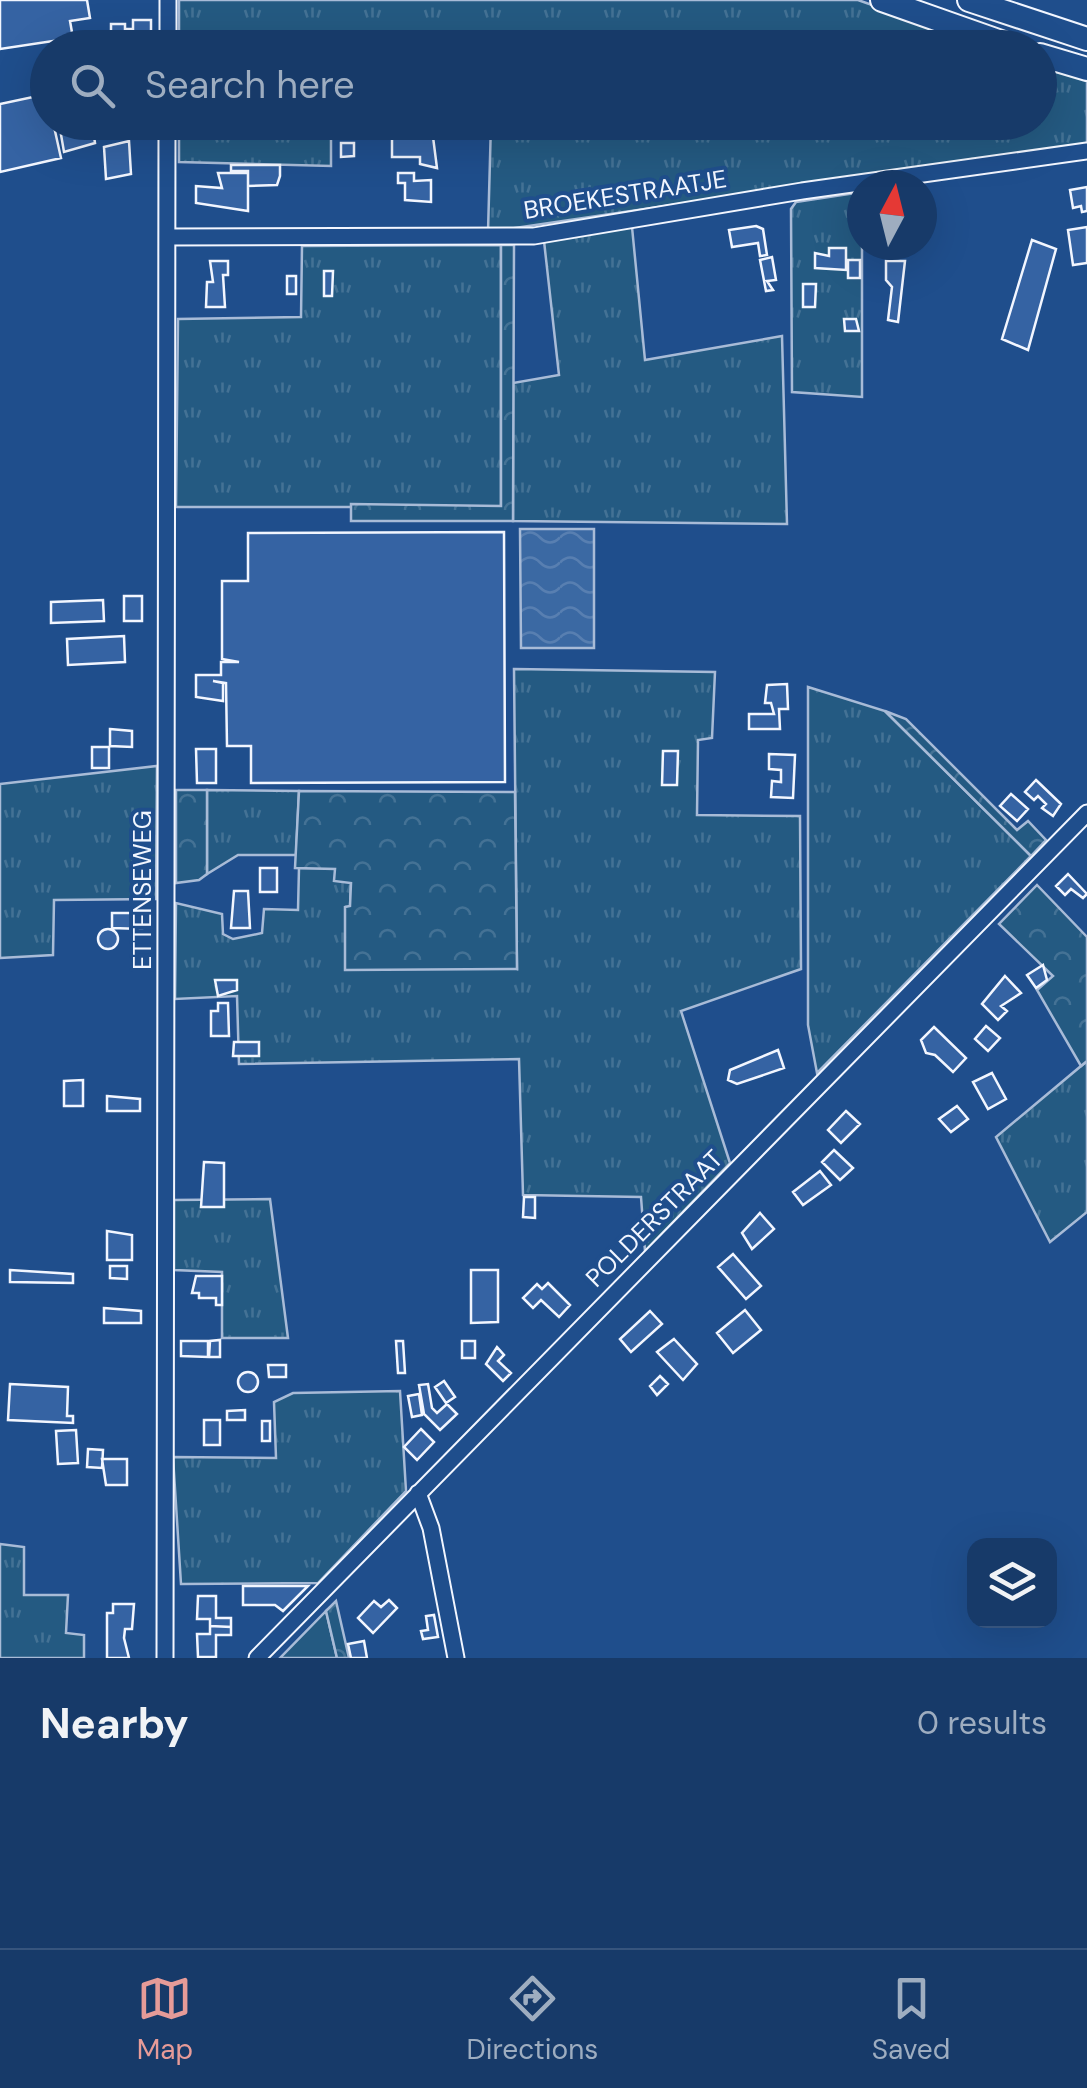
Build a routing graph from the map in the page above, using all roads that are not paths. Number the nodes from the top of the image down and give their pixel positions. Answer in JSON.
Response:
{"nodes":[{"id":1,"x":168,"y":0,"type":"edge"},
{"id":2,"x":882,"y":0,"type":"edge"},
{"id":3,"x":969,"y":0,"type":"edge"},
{"id":4,"x":168,"y":30,"type":"edge"},
{"id":5,"x":967,"y":30,"type":"edge"},
{"id":6,"x":1087,"y":39,"type":"edge"},
{"id":7,"x":1057,"y":60,"type":"edge"},
{"id":8,"x":1087,"y":70,"type":"edge"},
{"id":9,"x":168,"y":140,"type":"edge"},
{"id":10,"x":1087,"y":151,"type":"edge"},
{"id":11,"x":168,"y":237,"type":"junction"},
{"id":12,"x":1087,"y":813,"type":"edge"},
{"id":13,"x":418,"y":1493,"type":"junction"},
{"id":14,"x":165,"y":1658,"type":"edge"},
{"id":15,"x":257,"y":1658,"type":"edge"},
{"id":16,"x":456,"y":1658,"type":"edge"}],
"edges":[{"from":1,"to":4,"type":"street"},
{"from":2,"to":5,"type":"highway"},
{"from":3,"to":6,"type":"highway"},
{"from":7,"to":8,"type":"highway"},
{"from":9,"to":11,"type":"street","name":"ETTENSEWEG"},
{"from":10,"to":11,"type":"street","name":"BROEKESTRAATJE"},
{"from":11,"to":14,"type":"street","name":"ETTENSEWEG"},
{"from":12,"to":13,"type":"street","name":"POLDERSTRAAT"},
{"from":13,"to":15,"type":"street","name":"POLDERSTRAAT"},
{"from":13,"to":16,"type":"street"}]}
